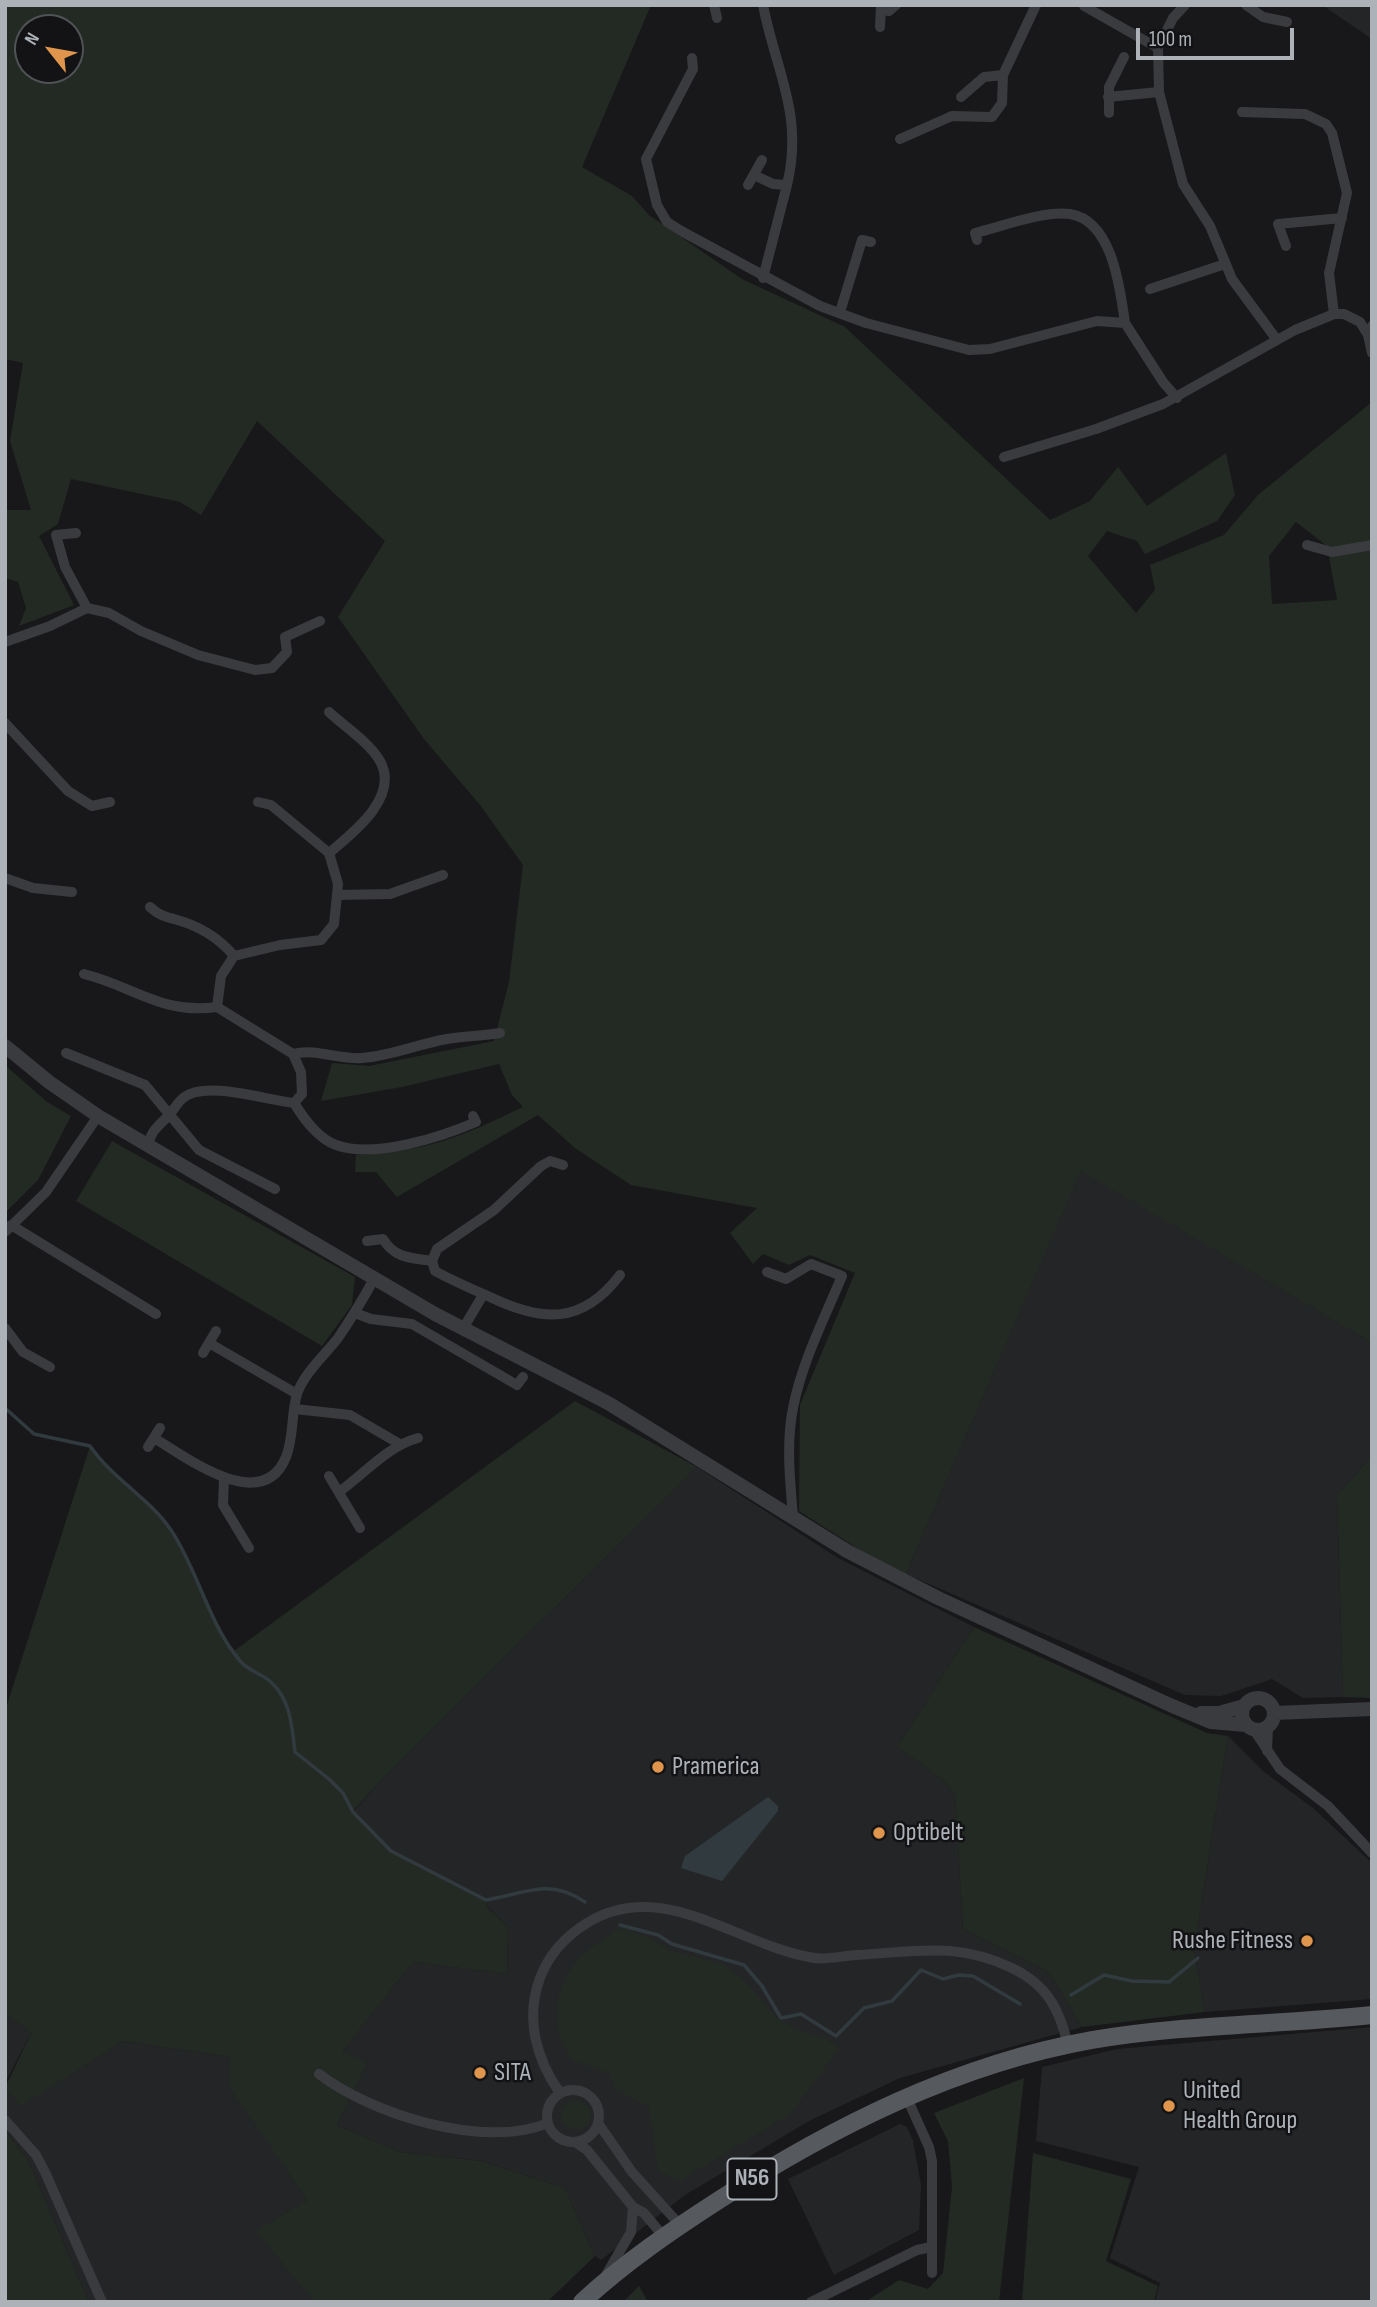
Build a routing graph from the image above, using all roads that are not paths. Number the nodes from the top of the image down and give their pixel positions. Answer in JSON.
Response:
{"nodes":[{"id":1,"x":713,"y":5,"type":"edge"},
{"id":2,"x":763,"y":5,"type":"edge"},
{"id":3,"x":896,"y":5,"type":"edge"},
{"id":4,"x":1036,"y":5,"type":"edge"},
{"id":5,"x":1084,"y":5,"type":"edge"},
{"id":6,"x":1185,"y":5,"type":"edge"},
{"id":7,"x":1246,"y":5,"type":"edge"},
{"id":8,"x":881,"y":8,"type":"edge"},
{"id":9,"x":717,"y":18,"type":"dead end"},
{"id":10,"x":1287,"y":22,"type":"dead end"},
{"id":11,"x":880,"y":27,"type":"dead end"},
{"id":12,"x":1158,"y":48,"type":"junction"},
{"id":13,"x":1124,"y":57,"type":"dead end"},
{"id":14,"x":692,"y":58,"type":"dead end"},
{"id":15,"x":1003,"y":75,"type":"junction"},
{"id":16,"x":972,"y":85,"type":"junction"},
{"id":17,"x":1159,"y":92,"type":"junction"},
{"id":18,"x":980,"y":95,"type":"dead end"},
{"id":19,"x":961,"y":97,"type":"dead end"},
{"id":20,"x":1108,"y":97,"type":"junction"},
{"id":21,"x":1242,"y":112,"type":"dead end"},
{"id":22,"x":1109,"y":113,"type":"dead end"},
{"id":23,"x":900,"y":139,"type":"dead end"},
{"id":24,"x":762,"y":160,"type":"dead end"},
{"id":25,"x":787,"y":185,"type":"junction"},
{"id":26,"x":1342,"y":218,"type":"junction"},
{"id":27,"x":977,"y":240,"type":"dead end"},
{"id":28,"x":872,"y":242,"type":"dead end"},
{"id":29,"x":1286,"y":246,"type":"dead end"},
{"id":30,"x":1225,"y":264,"type":"junction"},
{"id":31,"x":763,"y":278,"type":"junction"},
{"id":32,"x":1150,"y":289,"type":"dead end"},
{"id":33,"x":840,"y":312,"type":"junction"},
{"id":34,"x":1334,"y":314,"type":"junction"},
{"id":35,"x":1125,"y":323,"type":"junction"},
{"id":36,"x":1370,"y":330,"type":"edge"},
{"id":37,"x":1277,"y":340,"type":"junction"},
{"id":38,"x":1372,"y":352,"type":"edge"},
{"id":39,"x":1177,"y":398,"type":"junction"},
{"id":40,"x":1004,"y":457,"type":"dead end"},
{"id":41,"x":76,"y":533,"type":"dead end"},
{"id":42,"x":1307,"y":545,"type":"dead end"},
{"id":43,"x":1372,"y":545,"type":"edge"},
{"id":44,"x":87,"y":608,"type":"junction"},
{"id":45,"x":320,"y":621,"type":"dead end"},
{"id":46,"x":5,"y":642,"type":"edge"},
{"id":47,"x":329,"y":712,"type":"dead end"},
{"id":48,"x":5,"y":723,"type":"edge"},
{"id":49,"x":110,"y":802,"type":"dead end"},
{"id":50,"x":258,"y":802,"type":"dead end"},
{"id":51,"x":329,"y":853,"type":"junction"},
{"id":52,"x":443,"y":875,"type":"dead end"},
{"id":53,"x":5,"y":878,"type":"edge"},
{"id":54,"x":72,"y":892,"type":"dead end"},
{"id":55,"x":337,"y":895,"type":"junction"},
{"id":56,"x":150,"y":907,"type":"dead end"},
{"id":57,"x":234,"y":956,"type":"junction"},
{"id":58,"x":84,"y":974,"type":"dead end"},
{"id":59,"x":217,"y":1007,"type":"junction"},
{"id":60,"x":500,"y":1033,"type":"dead end"},
{"id":61,"x":5,"y":1046,"type":"edge"},
{"id":62,"x":66,"y":1053,"type":"dead end"},
{"id":63,"x":293,"y":1054,"type":"junction"},
{"id":64,"x":294,"y":1103,"type":"junction"},
{"id":65,"x":169,"y":1115,"type":"junction"},
{"id":66,"x":98,"y":1116,"type":"junction"},
{"id":67,"x":473,"y":1116,"type":"dead end"},
{"id":68,"x":148,"y":1144,"type":"junction"},
{"id":69,"x":563,"y":1164,"type":"dead end"},
{"id":70,"x":275,"y":1189,"type":"dead end"},
{"id":71,"x":8,"y":1228,"type":"edge"},
{"id":72,"x":367,"y":1241,"type":"dead end"},
{"id":73,"x":432,"y":1261,"type":"junction"},
{"id":74,"x":767,"y":1272,"type":"dead end"},
{"id":75,"x":620,"y":1275,"type":"dead end"},
{"id":76,"x":374,"y":1279,"type":"junction"},
{"id":77,"x":484,"y":1295,"type":"junction"},
{"id":78,"x":355,"y":1313,"type":"junction"},
{"id":79,"x":156,"y":1314,"type":"dead end"},
{"id":80,"x":464,"y":1327,"type":"junction"},
{"id":81,"x":5,"y":1328,"type":"edge"},
{"id":82,"x":216,"y":1331,"type":"dead end"},
{"id":83,"x":50,"y":1367,"type":"dead end"},
{"id":84,"x":523,"y":1377,"type":"dead end"},
{"id":85,"x":298,"y":1394,"type":"junction"},
{"id":86,"x":295,"y":1409,"type":"junction"},
{"id":87,"x":154,"y":1438,"type":"dead end"},
{"id":88,"x":418,"y":1438,"type":"dead end"},
{"id":89,"x":398,"y":1443,"type":"junction"},
{"id":90,"x":329,"y":1476,"type":"dead end"},
{"id":91,"x":224,"y":1478,"type":"junction"},
{"id":92,"x":339,"y":1492,"type":"junction"},
{"id":93,"x":793,"y":1516,"type":"junction"},
{"id":94,"x":360,"y":1528,"type":"dead end"},
{"id":95,"x":249,"y":1548,"type":"dead end"},
{"id":96,"x":1244,"y":1706,"type":"junction"},
{"id":97,"x":1372,"y":1709,"type":"edge"},
{"id":98,"x":1189,"y":1713,"type":"junction"},
{"id":99,"x":1275,"y":1713,"type":"junction"},
{"id":100,"x":1256,"y":1727,"type":"junction"},
{"id":101,"x":1372,"y":1853,"type":"edge"},
{"id":102,"x":1372,"y":2015,"type":"edge"},
{"id":103,"x":1068,"y":2045,"type":"junction"},
{"id":104,"x":319,"y":2074,"type":"dead end"},
{"id":105,"x":561,"y":2093,"type":"junction"},
{"id":106,"x":907,"y":2098,"type":"junction"},
{"id":107,"x":5,"y":2120,"type":"edge"},
{"id":108,"x":548,"y":2123,"type":"junction"},
{"id":109,"x":598,"y":2123,"type":"junction"},
{"id":110,"x":575,"y":2141,"type":"junction"},
{"id":111,"x":633,"y":2207,"type":"junction"},
{"id":112,"x":680,"y":2225,"type":"junction"},
{"id":113,"x":664,"y":2237,"type":"junction"},
{"id":114,"x":931,"y":2247,"type":"junction"},
{"id":115,"x":932,"y":2273,"type":"dead end"},
{"id":116,"x":599,"y":2287,"type":"junction"},
{"id":117,"x":102,"y":2302,"type":"edge"},
{"id":118,"x":582,"y":2302,"type":"edge"},
{"id":119,"x":811,"y":2302,"type":"edge"}],
"edges":[{"from":1,"to":9,"type":"street"},
{"from":2,"to":25,"type":"street"},
{"from":3,"to":8,"type":"street"},
{"from":4,"to":15,"type":"street"},
{"from":5,"to":12,"type":"street"},
{"from":6,"to":12,"type":"street"},
{"from":7,"to":10,"type":"street"},
{"from":8,"to":11,"type":"street"},
{"from":12,"to":17,"type":"street"},
{"from":13,"to":20,"type":"street"},
{"from":14,"to":31,"type":"street"},
{"from":15,"to":16,"type":"street"},
{"from":15,"to":23,"type":"street"},
{"from":16,"to":18,"type":"street"},
{"from":16,"to":19,"type":"street"},
{"from":17,"to":20,"type":"street"},
{"from":17,"to":30,"type":"street"},
{"from":20,"to":22,"type":"street"},
{"from":21,"to":26,"type":"street"},
{"from":24,"to":25,"type":"street"},
{"from":25,"to":31,"type":"street"},
{"from":26,"to":29,"type":"street"},
{"from":26,"to":34,"type":"street"},
{"from":27,"to":35,"type":"street"},
{"from":28,"to":33,"type":"street"},
{"from":30,"to":32,"type":"street"},
{"from":30,"to":37,"type":"street"},
{"from":31,"to":33,"type":"street"},
{"from":33,"to":35,"type":"street"},
{"from":34,"to":36,"type":"street"},
{"from":34,"to":37,"type":"street"},
{"from":35,"to":39,"type":"street"},
{"from":36,"to":38,"type":"street"},
{"from":37,"to":39,"type":"street"},
{"from":39,"to":40,"type":"street"},
{"from":41,"to":44,"type":"street"},
{"from":42,"to":43,"type":"street"},
{"from":44,"to":45,"type":"street"},
{"from":44,"to":46,"type":"street"},
{"from":47,"to":51,"type":"street"},
{"from":48,"to":49,"type":"street"},
{"from":50,"to":51,"type":"street"},
{"from":51,"to":55,"type":"street"},
{"from":52,"to":55,"type":"street"},
{"from":53,"to":54,"type":"street"},
{"from":55,"to":57,"type":"street"},
{"from":56,"to":57,"type":"street"},
{"from":57,"to":59,"type":"street"},
{"from":58,"to":59,"type":"street"},
{"from":59,"to":63,"type":"street"},
{"from":60,"to":63,"type":"street"},
{"from":61,"to":66,"type":"street"},
{"from":62,"to":65,"type":"street"},
{"from":63,"to":64,"type":"street"},
{"from":64,"to":65,"type":"street"},
{"from":64,"to":67,"type":"street"},
{"from":65,"to":68,"type":"street"},
{"from":65,"to":70,"type":"street"},
{"from":66,"to":68,"type":"street"},
{"from":66,"to":71,"type":"street"},
{"from":68,"to":76,"type":"street"},
{"from":69,"to":73,"type":"street"},
{"from":71,"to":79,"type":"street"},
{"from":72,"to":73,"type":"street"},
{"from":73,"to":77,"type":"street"},
{"from":74,"to":93,"type":"street"},
{"from":75,"to":77,"type":"street"},
{"from":76,"to":78,"type":"street"},
{"from":76,"to":80,"type":"street"},
{"from":77,"to":80,"type":"street"},
{"from":78,"to":84,"type":"street"},
{"from":78,"to":85,"type":"street"},
{"from":80,"to":93,"type":"street"},
{"from":81,"to":83,"type":"street"},
{"from":82,"to":85,"type":"street"},
{"from":85,"to":86,"type":"street"},
{"from":86,"to":89,"type":"street"},
{"from":86,"to":91,"type":"street"},
{"from":87,"to":91,"type":"street"},
{"from":88,"to":89,"type":"street"},
{"from":89,"to":92,"type":"street"},
{"from":90,"to":92,"type":"street"},
{"from":91,"to":95,"type":"street"},
{"from":92,"to":94,"type":"street"},
{"from":93,"to":98,"type":"street"},
{"from":96,"to":98,"type":"street"},
{"from":96,"to":99,"type":"street"},
{"from":96,"to":100,"type":"street"},
{"from":97,"to":99,"type":"street"},
{"from":98,"to":100,"type":"street"},
{"from":99,"to":100,"type":"street"},
{"from":100,"to":101,"type":"street"},
{"from":102,"to":103,"type":"main road","number":"N56"},
{"from":103,"to":105,"type":"street"},
{"from":103,"to":106,"type":"main road","number":"N56"},
{"from":104,"to":108,"type":"street"},
{"from":105,"to":108,"type":"street"},
{"from":105,"to":109,"type":"street"},
{"from":106,"to":112,"type":"main road","number":"N56"},
{"from":106,"to":114,"type":"street"},
{"from":107,"to":117,"type":"street"},
{"from":108,"to":110,"type":"street"},
{"from":109,"to":110,"type":"street"},
{"from":109,"to":112,"type":"street"},
{"from":110,"to":111,"type":"street"},
{"from":111,"to":113,"type":"street"},
{"from":111,"to":116,"type":"street"},
{"from":112,"to":113,"type":"main road","number":"N56"},
{"from":113,"to":116,"type":"main road","number":"N56"},
{"from":114,"to":115,"type":"street"},
{"from":114,"to":119,"type":"street"},
{"from":116,"to":118,"type":"main road","number":"N56"}]}
